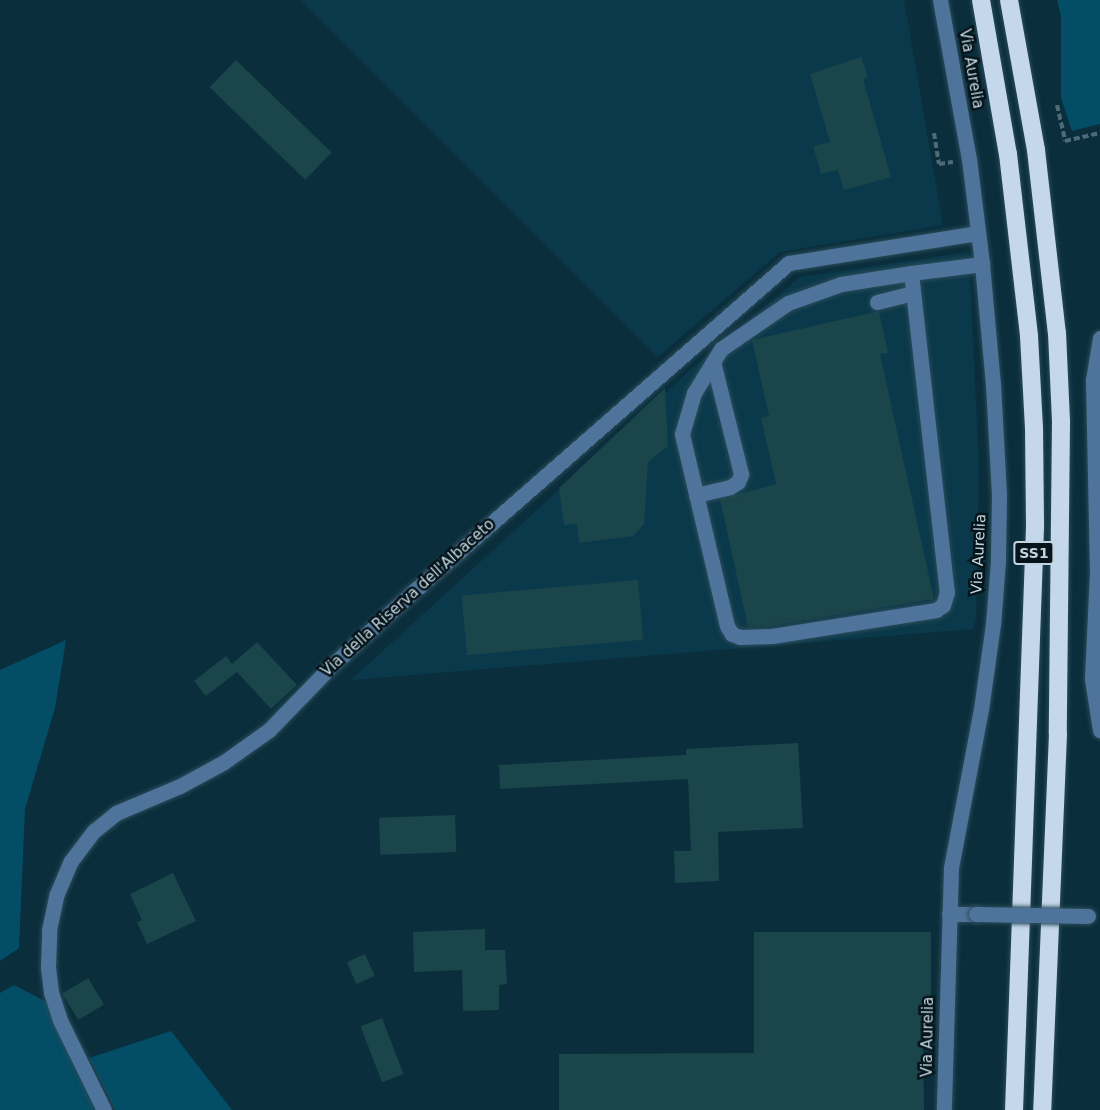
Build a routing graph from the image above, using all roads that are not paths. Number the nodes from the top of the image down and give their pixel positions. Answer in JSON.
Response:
{"nodes":[{"id":1,"x":940,"y":0,"type":"edge"},
{"id":2,"x":981,"y":0,"type":"edge"},
{"id":3,"x":1010,"y":0,"type":"edge"},
{"id":4,"x":978,"y":233,"type":"junction"},
{"id":5,"x":982,"y":264,"type":"junction"},
{"id":6,"x":910,"y":273,"type":"junction"},
{"id":7,"x":913,"y":293,"type":"junction"},
{"id":8,"x":877,"y":302,"type":"dead end"},
{"id":9,"x":1100,"y":338,"type":"edge"},
{"id":10,"x":713,"y":362,"type":"junction"},
{"id":11,"x":1096,"y":424,"type":"edge"},
{"id":12,"x":696,"y":495,"type":"junction"},
{"id":13,"x":1097,"y":637,"type":"edge"},
{"id":14,"x":1100,"y":730,"type":"edge"},
{"id":15,"x":950,"y":914,"type":"junction"},
{"id":16,"x":1094,"y":916,"type":"edge"},
{"id":17,"x":104,"y":1110,"type":"edge"},
{"id":18,"x":944,"y":1110,"type":"edge"},
{"id":19,"x":1014,"y":1110,"type":"edge"},
{"id":20,"x":1042,"y":1110,"type":"edge"}],
"edges":[{"from":1,"to":4,"type":"street","name":"Via Aurelia"},
{"from":2,"to":19,"type":"highway","name":"Via Aurelia","number":"SS1"},
{"from":3,"to":20,"type":"highway","number":"SS1"},
{"from":4,"to":5,"type":"street","name":"Via Aurelia"},
{"from":4,"to":17,"type":"street","name":"Via della Riserva dell'Albaceto"},
{"from":5,"to":6,"type":"street"},
{"from":5,"to":15,"type":"street","name":"Via Aurelia"},
{"from":6,"to":7,"type":"street"},
{"from":6,"to":10,"type":"street"},
{"from":7,"to":8,"type":"street"},
{"from":7,"to":12,"type":"street"},
{"from":9,"to":11,"type":"street"},
{"from":10,"to":12,"type":"street"},
{"from":10,"to":12,"type":"street"},
{"from":11,"to":13,"type":"street"},
{"from":13,"to":14,"type":"street"},
{"from":15,"to":16,"type":"street","bridge":true},
{"from":15,"to":18,"type":"street","name":"Via Aurelia"}]}
